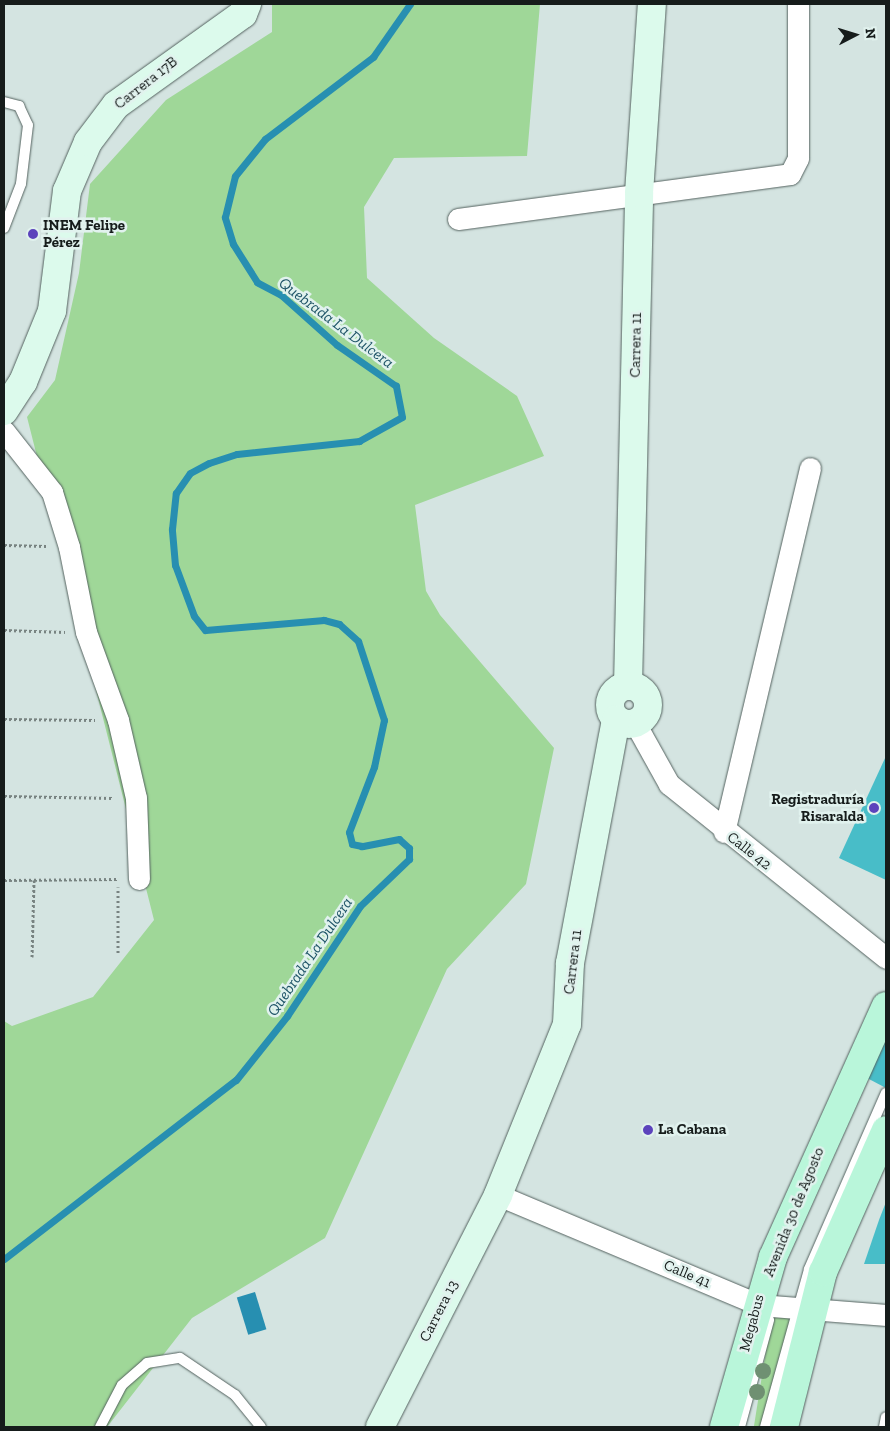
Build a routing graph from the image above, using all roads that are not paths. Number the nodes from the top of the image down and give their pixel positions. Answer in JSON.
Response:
{"nodes":[{"id":1,"x":247,"y":4,"type":"edge"},
{"id":2,"x":652,"y":4,"type":"edge"},
{"id":3,"x":798,"y":4,"type":"edge"},
{"id":4,"x":4,"y":102,"type":"edge"},
{"id":5,"x":639,"y":193,"type":"junction"},
{"id":6,"x":458,"y":219,"type":"dead end"},
{"id":7,"x":4,"y":228,"type":"edge"},
{"id":8,"x":4,"y":411,"type":"edge"},
{"id":9,"x":4,"y":431,"type":"edge"},
{"id":10,"x":810,"y":468,"type":"dead end"},
{"id":11,"x":625,"y":721,"type":"junction"},
{"id":12,"x":724,"y":832,"type":"junction"},
{"id":13,"x":129,"y":879,"type":"road end"},
{"id":14,"x":886,"y":958,"type":"edge"},
{"id":15,"x":886,"y":1006,"type":"edge"},
{"id":16,"x":878,"y":1054,"type":"dead end"},
{"id":17,"x":886,"y":1093,"type":"edge"},
{"id":18,"x":886,"y":1130,"type":"edge"},
{"id":19,"x":498,"y":1195,"type":"junction"},
{"id":20,"x":785,"y":1261,"type":"dead end"},
{"id":21,"x":770,"y":1301,"type":"junction"},
{"id":22,"x":804,"y":1310,"type":"junction"},
{"id":23,"x":886,"y":1315,"type":"edge"},
{"id":24,"x":886,"y":1417,"type":"edge"},
{"id":25,"x":100,"y":1427,"type":"edge"},
{"id":26,"x":261,"y":1427,"type":"edge"},
{"id":27,"x":380,"y":1427,"type":"edge"},
{"id":28,"x":724,"y":1427,"type":"edge"},
{"id":29,"x":740,"y":1427,"type":"edge"},
{"id":30,"x":765,"y":1427,"type":"edge"},
{"id":31,"x":784,"y":1427,"type":"edge"},
{"id":32,"x":884,"y":1427,"type":"edge"}],
"edges":[{"from":1,"to":8,"type":"street","name":"Carrera 17B"},
{"from":2,"to":5,"type":"street","name":"Carrera 11"},
{"from":3,"to":5,"type":"street"},
{"from":4,"to":7,"type":"lane"},
{"from":5,"to":6,"type":"street"},
{"from":5,"to":11,"type":"street","name":"Carrera 11"},
{"from":9,"to":13,"type":"street"},
{"from":10,"to":12,"type":"street"},
{"from":11,"to":12,"type":"street","name":"Calle 42"},
{"from":11,"to":19,"type":"street","name":"Carrera 11"},
{"from":12,"to":14,"type":"street","name":"Calle 42"},
{"from":15,"to":21,"type":"main road","name":"Avenida 30 de Agosto"},
{"from":16,"to":20,"type":"lane"},
{"from":17,"to":22,"type":"lane"},
{"from":18,"to":22,"type":"main road"},
{"from":19,"to":21,"type":"street","name":"Calle 41"},
{"from":19,"to":27,"type":"street","name":"Carrera 13"},
{"from":21,"to":22,"type":"street","name":"Calle 41"},
{"from":21,"to":28,"type":"main road","name":"Avenida 30 de Agosto"},
{"from":21,"to":29,"type":"lane","name":"Megabus"},
{"from":22,"to":23,"type":"street","name":"Calle 41"},
{"from":22,"to":30,"type":"lane"},
{"from":22,"to":31,"type":"main road"},
{"from":24,"to":32,"type":"lane"},
{"from":25,"to":26,"type":"lane"}]}
